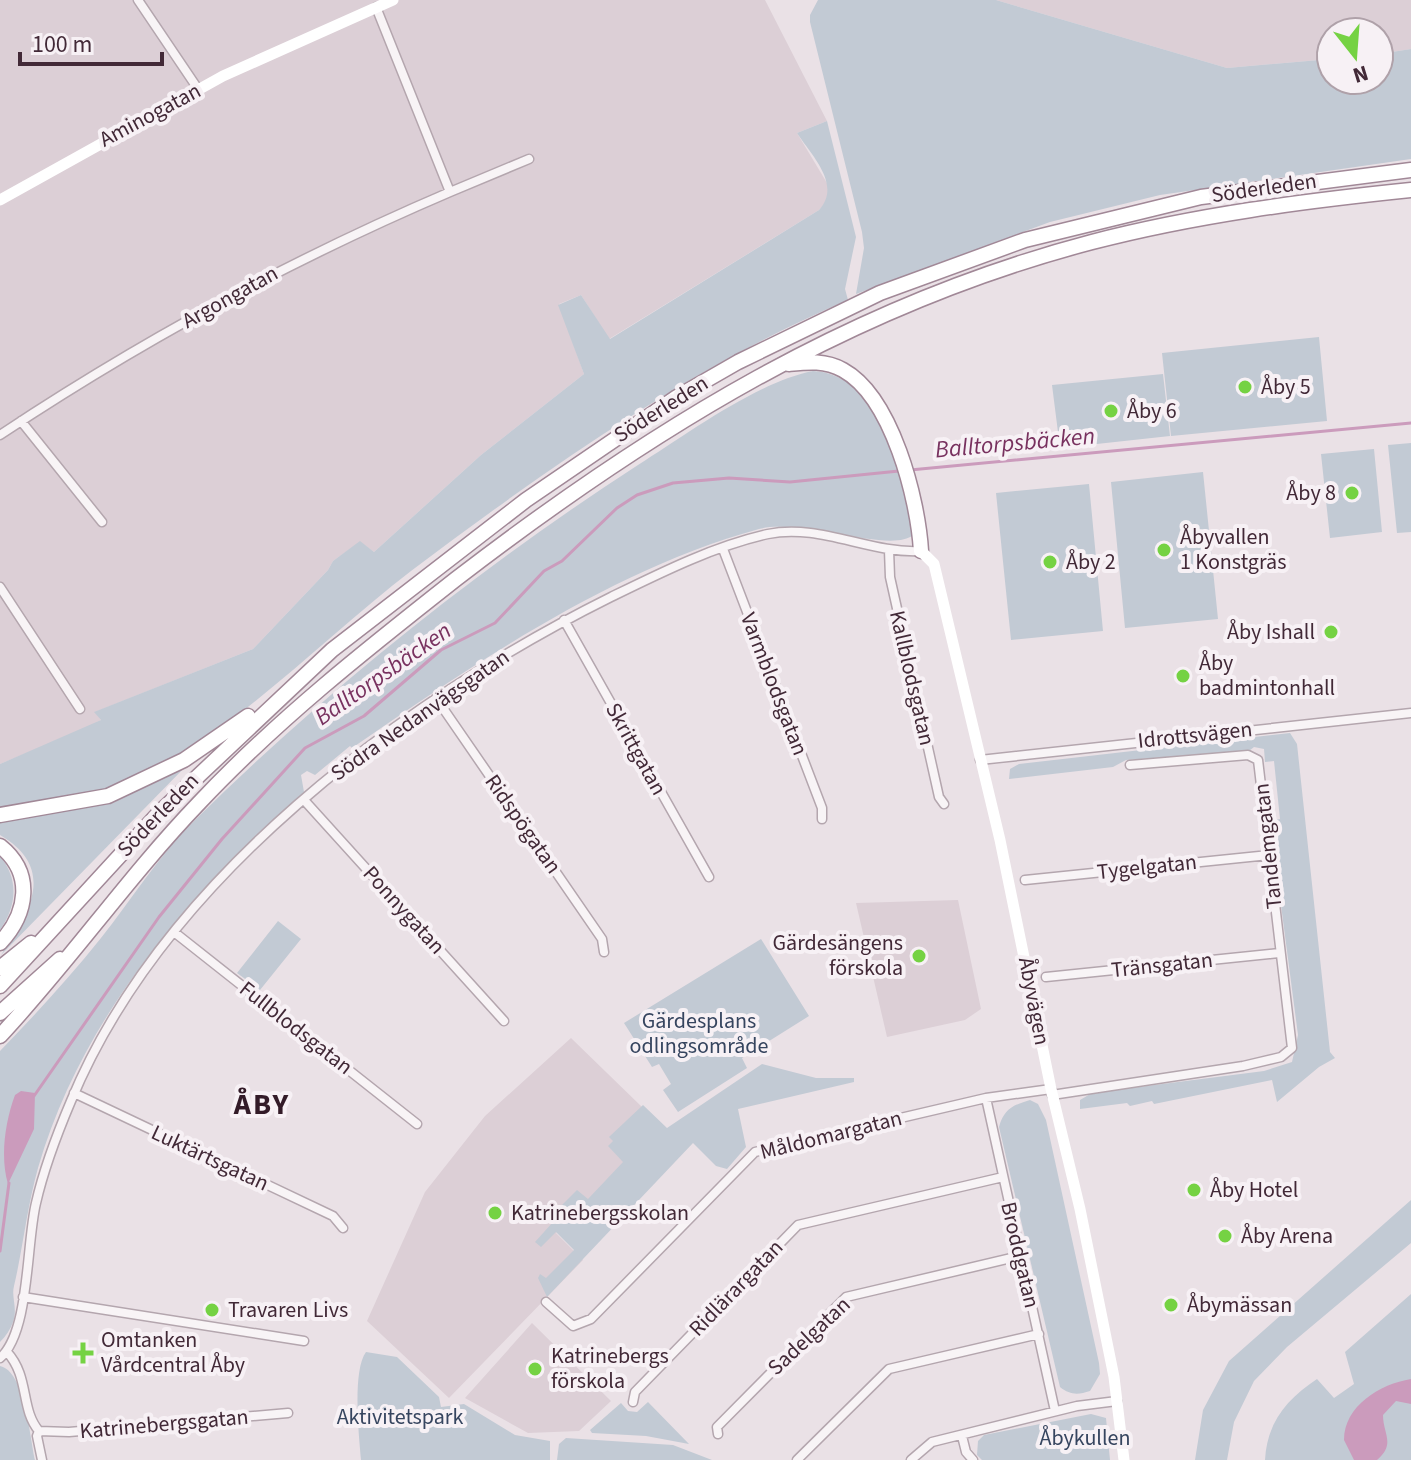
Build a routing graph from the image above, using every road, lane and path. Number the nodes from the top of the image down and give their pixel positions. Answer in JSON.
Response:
{"nodes":[{"id":1,"x":153,"y":0,"type":"edge"},
{"id":2,"x":393,"y":0,"type":"edge"},
{"id":3,"x":140,"y":3,"type":"edge"},
{"id":4,"x":376,"y":7,"type":"junction"},
{"id":5,"x":198,"y":89,"type":"junction"},
{"id":6,"x":529,"y":159,"type":"dead end"},
{"id":7,"x":1411,"y":170,"type":"edge"},
{"id":8,"x":1411,"y":190,"type":"edge"},
{"id":9,"x":450,"y":192,"type":"junction"},
{"id":10,"x":0,"y":200,"type":"edge"},
{"id":11,"x":776,"y":365,"type":"junction"},
{"id":12,"x":21,"y":421,"type":"junction"},
{"id":13,"x":0,"y":435,"type":"edge"},
{"id":14,"x":102,"y":522,"type":"dead end"},
{"id":15,"x":723,"y":549,"type":"junction"},
{"id":16,"x":889,"y":550,"type":"junction"},
{"id":17,"x":921,"y":551,"type":"junction"},
{"id":18,"x":0,"y":587,"type":"edge"},
{"id":19,"x":564,"y":620,"type":"junction"},
{"id":20,"x":286,"y":691,"type":"junction"},
{"id":21,"x":436,"y":698,"type":"junction"},
{"id":22,"x":80,"y":709,"type":"dead end"},
{"id":23,"x":1411,"y":713,"type":"edge"},
{"id":24,"x":980,"y":760,"type":"junction"},
{"id":25,"x":1130,"y":765,"type":"dead end"},
{"id":26,"x":304,"y":800,"type":"junction"},
{"id":27,"x":944,"y":804,"type":"dead end"},
{"id":28,"x":0,"y":815,"type":"edge"},
{"id":29,"x":822,"y":819,"type":"dead end"},
{"id":30,"x":0,"y":846,"type":"edge"},
{"id":31,"x":1269,"y":855,"type":"junction"},
{"id":32,"x":709,"y":877,"type":"dead end"},
{"id":33,"x":1025,"y":880,"type":"dead end"},
{"id":34,"x":56,"y":922,"type":"junction"},
{"id":35,"x":92,"y":928,"type":"junction"},
{"id":36,"x":174,"y":932,"type":"junction"},
{"id":37,"x":0,"y":943,"type":"edge"},
{"id":38,"x":604,"y":952,"type":"dead end"},
{"id":39,"x":1279,"y":953,"type":"junction"},
{"id":40,"x":0,"y":968,"type":"edge"},
{"id":41,"x":1046,"y":977,"type":"dead end"},
{"id":42,"x":0,"y":986,"type":"edge"},
{"id":43,"x":0,"y":1013,"type":"edge"},
{"id":44,"x":504,"y":1021,"type":"dead end"},
{"id":45,"x":0,"y":1036,"type":"edge"},
{"id":46,"x":1281,"y":1057,"type":"joint"},
{"id":47,"x":1052,"y":1092,"type":"junction"},
{"id":48,"x":74,"y":1093,"type":"junction"},
{"id":49,"x":986,"y":1098,"type":"junction"},
{"id":50,"x":417,"y":1124,"type":"dead end"},
{"id":51,"x":1003,"y":1177,"type":"junction"},
{"id":52,"x":343,"y":1228,"type":"dead end"},
{"id":53,"x":1020,"y":1256,"type":"junction"},
{"id":54,"x":23,"y":1297,"type":"junction"},
{"id":55,"x":546,"y":1302,"type":"dead end"},
{"id":56,"x":1039,"y":1334,"type":"junction"},
{"id":57,"x":304,"y":1341,"type":"dead end"},
{"id":58,"x":2,"y":1354,"type":"edge"},
{"id":59,"x":1117,"y":1401,"type":"junction"},
{"id":60,"x":633,"y":1402,"type":"dead end"},
{"id":61,"x":1055,"y":1411,"type":"junction"},
{"id":62,"x":288,"y":1413,"type":"dead end"},
{"id":63,"x":39,"y":1431,"type":"junction"},
{"id":64,"x":718,"y":1434,"type":"dead end"},
{"id":65,"x":962,"y":1436,"type":"junction"},
{"id":66,"x":42,"y":1460,"type":"edge"},
{"id":67,"x":797,"y":1460,"type":"edge"},
{"id":68,"x":911,"y":1460,"type":"edge"},
{"id":69,"x":973,"y":1460,"type":"edge"},
{"id":70,"x":1124,"y":1460,"type":"edge"}],
"edges":[{"from":1,"to":3,"type":"street"},
{"from":2,"to":4,"type":"street","name":"Aminogatan"},
{"from":3,"to":5,"type":"street"},
{"from":4,"to":5,"type":"street","name":"Aminogatan"},
{"from":4,"to":9,"type":"street"},
{"from":5,"to":10,"type":"street","name":"Aminogatan"},
{"from":6,"to":9,"type":"street","name":"Argongatan"},
{"from":7,"to":20,"type":"highway","name":"Söderleden"},
{"from":8,"to":11,"type":"highway","name":"Söderleden"},
{"from":9,"to":12,"type":"street","name":"Argongatan"},
{"from":11,"to":17,"type":"highway"},
{"from":11,"to":35,"type":"highway","name":"Söderleden"},
{"from":12,"to":13,"type":"street","name":"Argongatan"},
{"from":12,"to":14,"type":"street"},
{"from":15,"to":16,"type":"street","name":"Södra Nedanvägsgatan"},
{"from":15,"to":19,"type":"street","name":"Södra Nedanvägsgatan"},
{"from":15,"to":29,"type":"street","name":"Varmblodsgatan"},
{"from":16,"to":17,"type":"street","name":"Södra Nedanvägsgatan"},
{"from":16,"to":27,"type":"street","name":"Kallblodsgatan"},
{"from":17,"to":24,"type":"street","name":"Åbyvägen"},
{"from":18,"to":22,"type":"street"},
{"from":19,"to":21,"type":"street","name":"Södra Nedanvägsgatan"},
{"from":19,"to":32,"type":"street","name":"Skrittgatan"},
{"from":20,"to":28,"type":"highway"},
{"from":20,"to":34,"type":"highway","name":"Söderleden"},
{"from":21,"to":26,"type":"street","name":"Södra Nedanvägsgatan"},
{"from":21,"to":38,"type":"street","name":"Ridspögatan"},
{"from":23,"to":24,"type":"street","name":"Idrottsvägen"},
{"from":24,"to":47,"type":"street","name":"Åbyvägen"},
{"from":25,"to":31,"type":"street","name":"Tandemgatan"},
{"from":26,"to":36,"type":"street","name":"Södra Nedanvägsgatan"},
{"from":26,"to":44,"type":"street","name":"Ponnygatan"},
{"from":30,"to":37,"type":"highway"},
{"from":31,"to":33,"type":"street","name":"Tygelgatan"},
{"from":31,"to":39,"type":"street","name":"Tandemgatan"},
{"from":34,"to":40,"type":"highway"},
{"from":34,"to":42,"type":"highway"},
{"from":35,"to":43,"type":"highway"},
{"from":35,"to":45,"type":"highway"},
{"from":36,"to":48,"type":"street","name":"Södra Nedanvägsgatan"},
{"from":36,"to":50,"type":"street","name":"Fullblodsgatan"},
{"from":39,"to":41,"type":"street","name":"Tränsgatan"},
{"from":39,"to":46,"type":"street","name":"Tandemgatan"},
{"from":46,"to":47,"type":"street","name":"Måldomargatan"},
{"from":47,"to":49,"type":"street","name":"Måldomargatan"},
{"from":47,"to":59,"type":"street","name":"Åbyvägen"},
{"from":48,"to":52,"type":"street","name":"Luktärtsgatan"},
{"from":48,"to":54,"type":"street","name":"Södra Nedanvägsgatan"},
{"from":49,"to":51,"type":"street","name":"Broddgatan"},
{"from":49,"to":55,"type":"street","name":"Måldomargatan"},
{"from":51,"to":53,"type":"street","name":"Broddgatan"},
{"from":51,"to":60,"type":"street","name":"Ridlärargatan"},
{"from":53,"to":56,"type":"street","name":"Broddgatan"},
{"from":53,"to":64,"type":"street","name":"Sadelgatan"},
{"from":54,"to":57,"type":"street"},
{"from":54,"to":58,"type":"street","name":"Södra Nedanvägsgatan"},
{"from":56,"to":61,"type":"street","name":"Broddgatan"},
{"from":56,"to":67,"type":"street"},
{"from":58,"to":63,"type":"street"},
{"from":59,"to":61,"type":"street"},
{"from":59,"to":70,"type":"street","name":"Åbyvägen"},
{"from":61,"to":65,"type":"street"},
{"from":62,"to":63,"type":"street","name":"Katrinebergsgatan"},
{"from":63,"to":66,"type":"street"},
{"from":65,"to":68,"type":"street"},
{"from":65,"to":69,"type":"street"}]}
